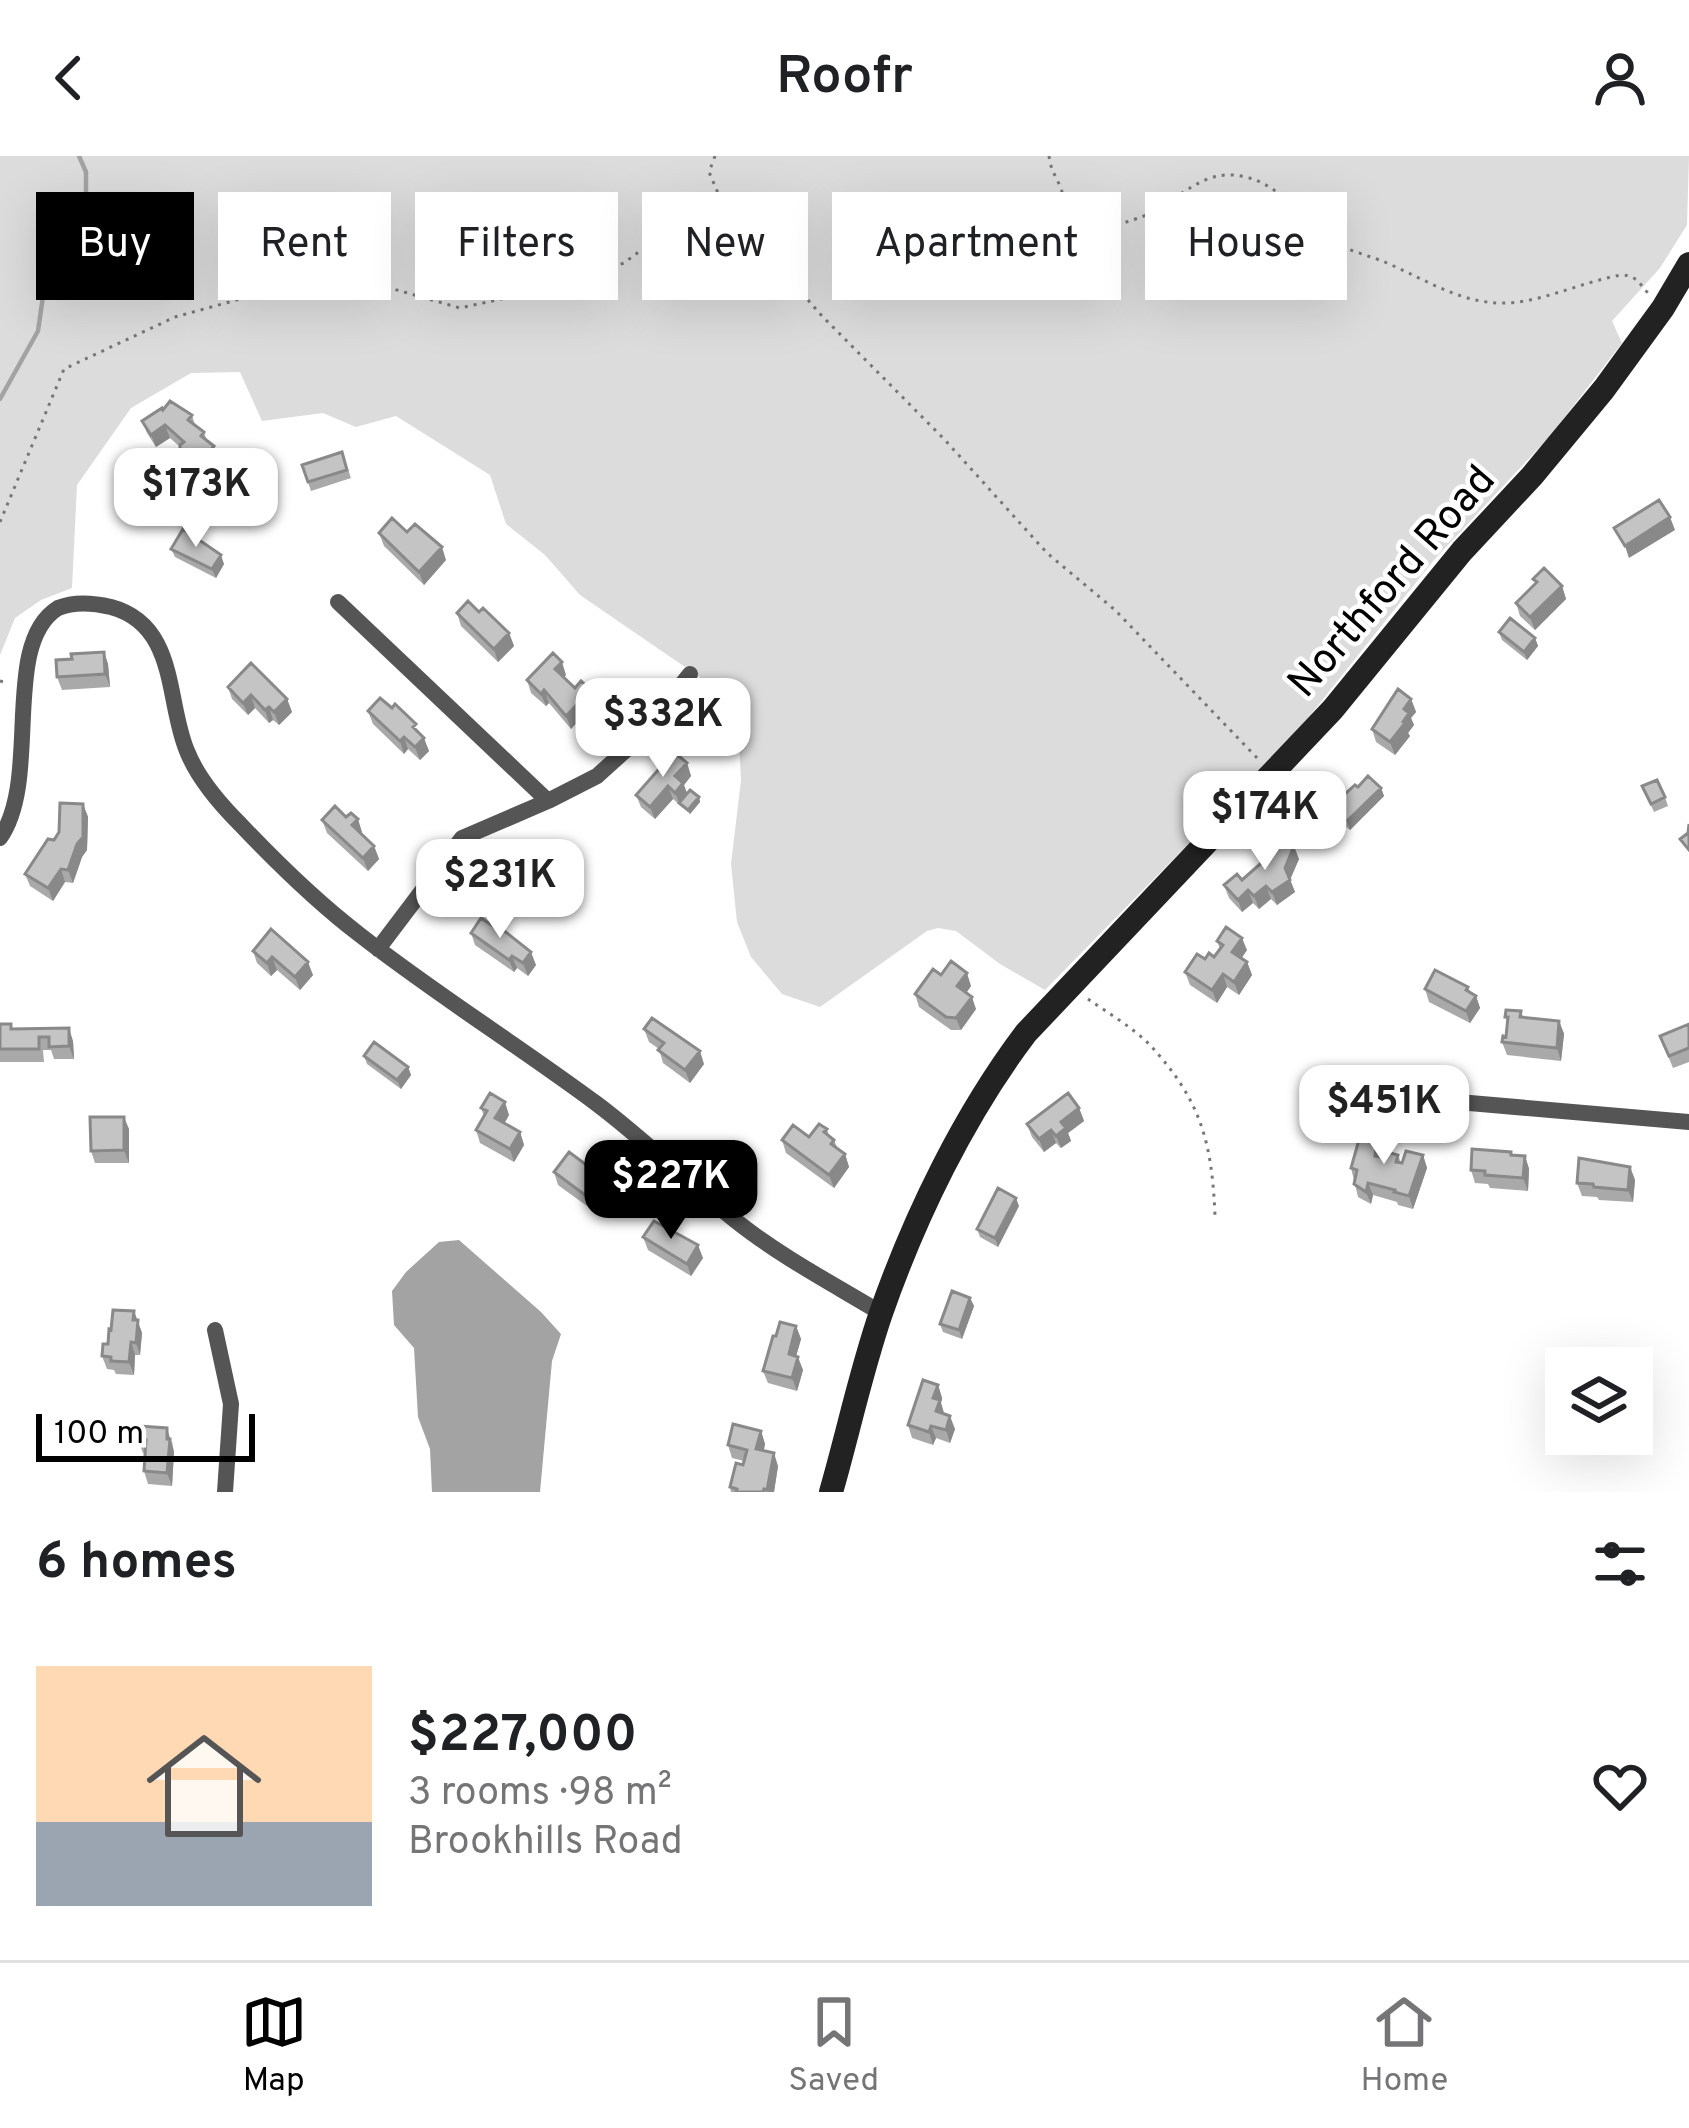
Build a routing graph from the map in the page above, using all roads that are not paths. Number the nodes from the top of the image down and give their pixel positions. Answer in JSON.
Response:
{"nodes":[{"id":1,"x":1689,"y":264,"type":"edge"},
{"id":2,"x":338,"y":602,"type":"dead end"},
{"id":3,"x":690,"y":674,"type":"dead end"},
{"id":4,"x":4,"y":682,"type":"edge"},
{"id":5,"x":548,"y":801,"type":"junction"},
{"id":6,"x":0,"y":838,"type":"edge"},
{"id":7,"x":378,"y":949,"type":"junction"},
{"id":8,"x":1400,"y":1078,"type":"dead end"},
{"id":9,"x":1689,"y":1122,"type":"edge"},
{"id":10,"x":881,"y":1313,"type":"junction"},
{"id":11,"x":215,"y":1330,"type":"dead end"},
{"id":12,"x":225,"y":1492,"type":"edge"},
{"id":13,"x":831,"y":1492,"type":"edge"}],
"edges":[{"from":1,"to":10,"type":"street","name":"Northford Road"},
{"from":2,"to":5,"type":"street"},
{"from":3,"to":5,"type":"street"},
{"from":4,"to":6,"type":"street"},
{"from":4,"to":7,"type":"street"},
{"from":5,"to":7,"type":"street"},
{"from":7,"to":10,"type":"street"},
{"from":8,"to":9,"type":"street"},
{"from":10,"to":13,"type":"street","name":"Northford Road"},
{"from":11,"to":12,"type":"street"}]}
